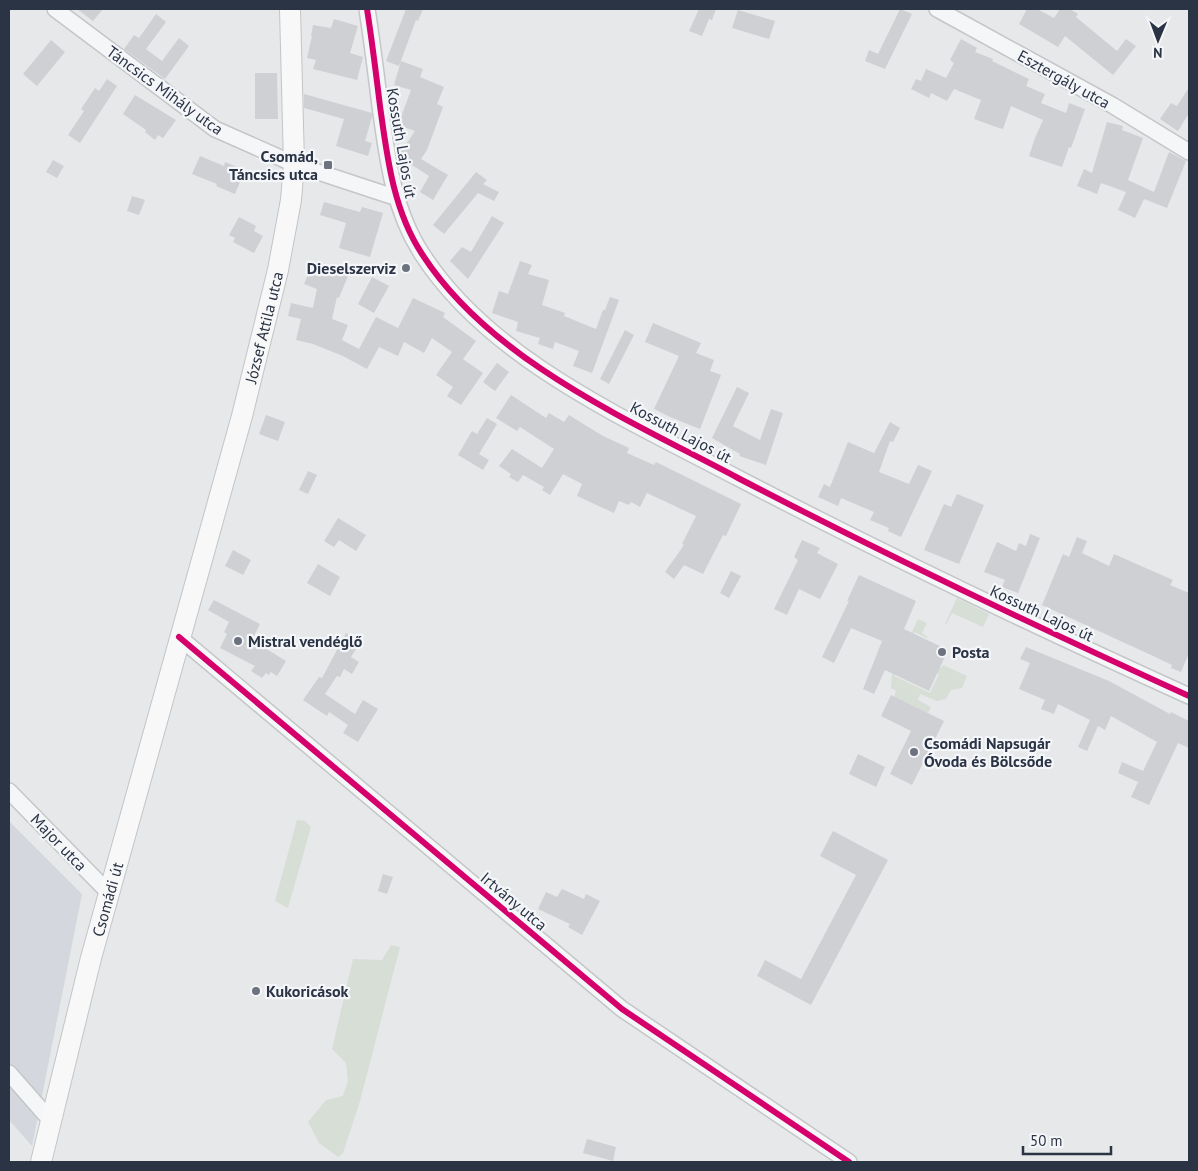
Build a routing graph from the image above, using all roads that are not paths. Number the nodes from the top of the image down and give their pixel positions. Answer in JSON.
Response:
{"nodes":[{"id":1,"x":55,"y":9,"type":"edge"},
{"id":2,"x":290,"y":9,"type":"edge"},
{"id":3,"x":936,"y":9,"type":"edge"},
{"id":4,"x":369,"y":11,"type":"edge"},
{"id":5,"x":1189,"y":152,"type":"edge"},
{"id":6,"x":294,"y":164,"type":"junction"},
{"id":7,"x":397,"y":198,"type":"junction"},
{"id":8,"x":179,"y":637,"type":"junction"},
{"id":9,"x":1189,"y":696,"type":"edge"},
{"id":10,"x":9,"y":791,"type":"edge"},
{"id":11,"x":109,"y":893,"type":"junction"},
{"id":12,"x":9,"y":1073,"type":"edge"},
{"id":13,"x":51,"y":1121,"type":"junction"},
{"id":14,"x":41,"y":1162,"type":"edge"},
{"id":15,"x":849,"y":1162,"type":"edge"}],
"edges":[{"from":1,"to":6,"type":"street","name":"Táncsics Mihály utca"},
{"from":2,"to":6,"type":"main road","name":"József Attila utca"},
{"from":3,"to":5,"type":"street","name":"Esztergály utca"},
{"from":4,"to":7,"type":"street","name":"Kossuth Lajos út"},
{"from":6,"to":7,"type":"street","name":"Táncsics Mihály utca"},
{"from":6,"to":8,"type":"main road","name":"József Attila utca"},
{"from":7,"to":9,"type":"street","name":"Kossuth Lajos út"},
{"from":8,"to":11,"type":"main road","name":"Csomádi út"},
{"from":8,"to":15,"type":"street","name":"Irtvány utca"},
{"from":10,"to":11,"type":"street","name":"Major utca"},
{"from":11,"to":13,"type":"main road","name":"Csomádi út"},
{"from":12,"to":13,"type":"street"},
{"from":13,"to":14,"type":"main road","name":"Csomádi út"}]}
